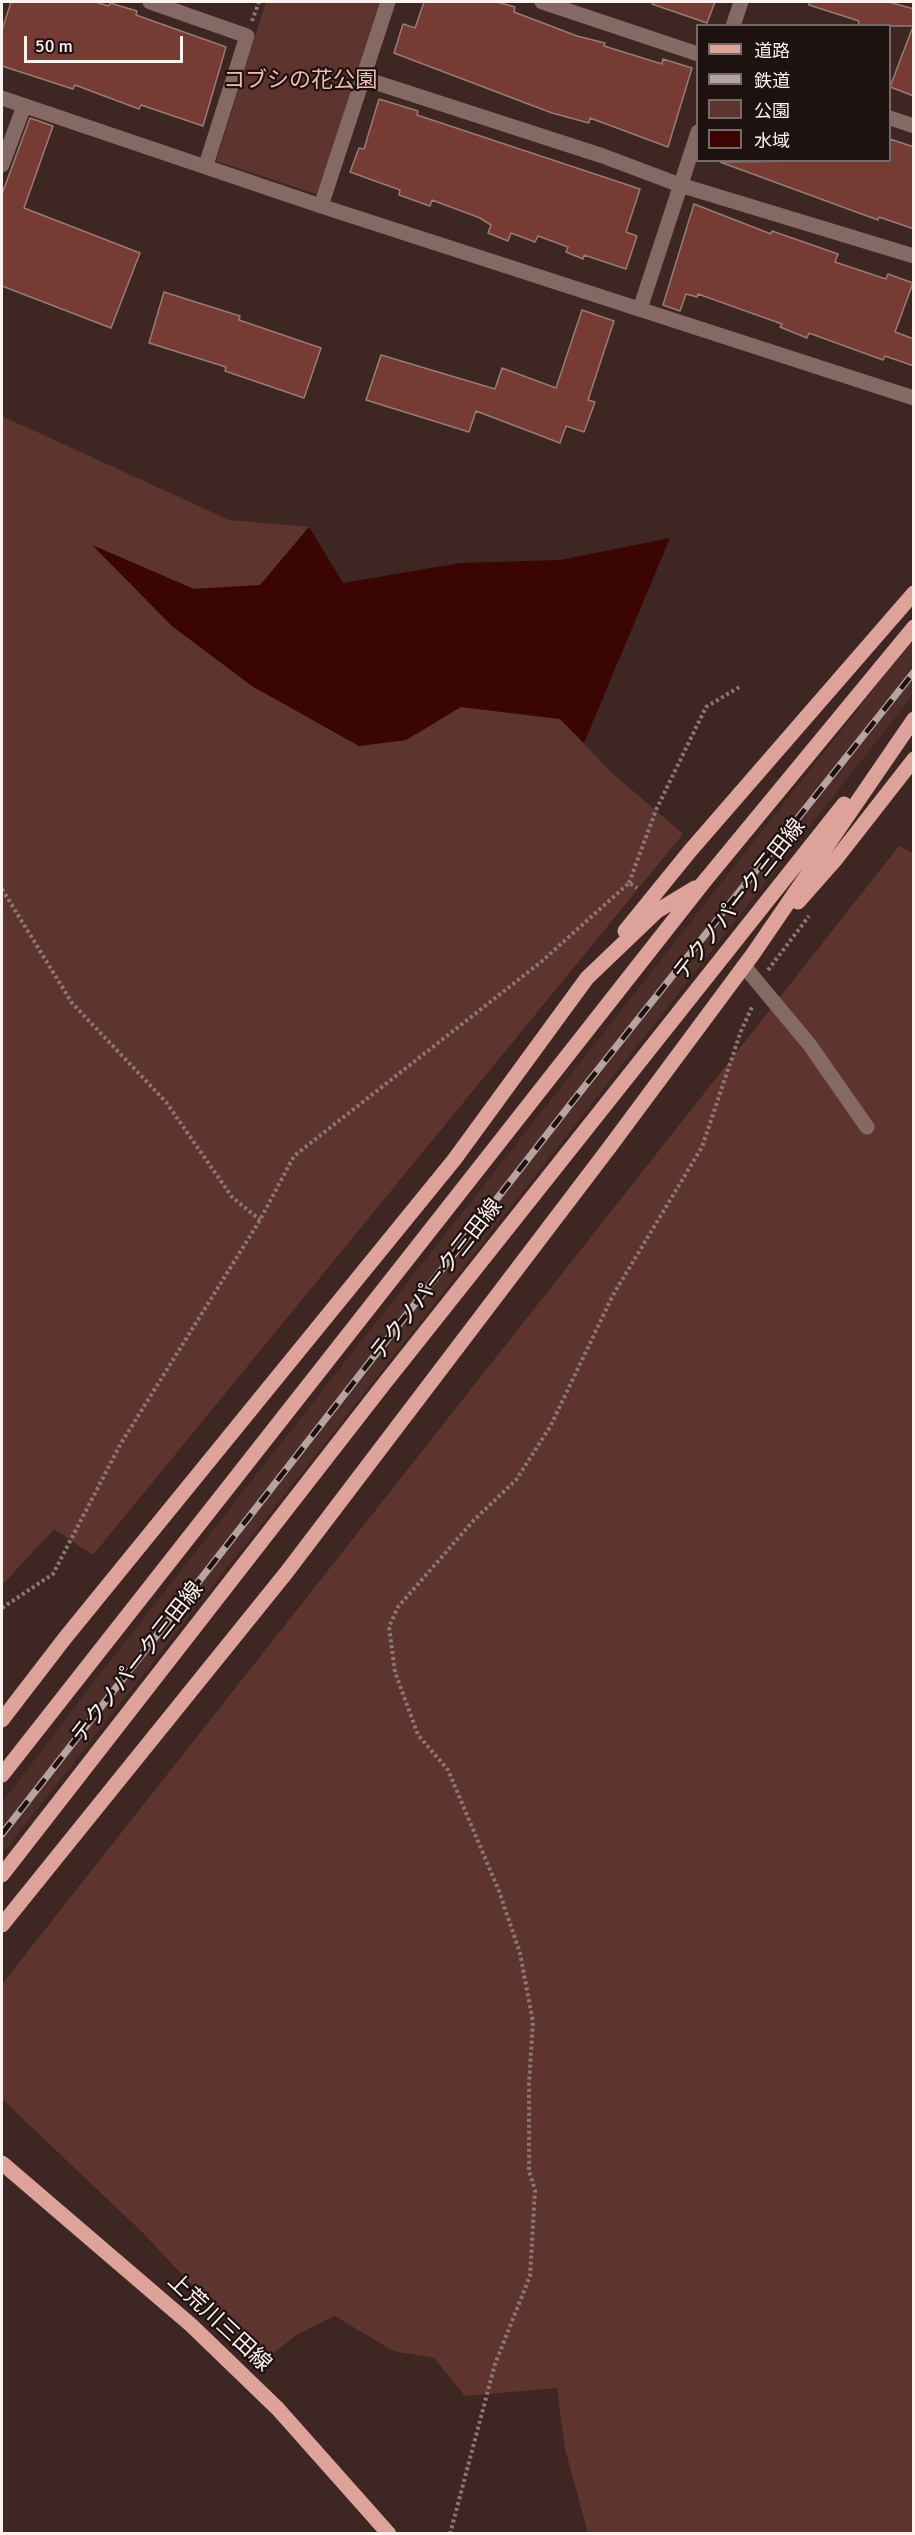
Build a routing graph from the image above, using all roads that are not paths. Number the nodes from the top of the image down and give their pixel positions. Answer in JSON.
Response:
{"nodes":[{"id":1,"x":150,"y":2,"type":"edge"},
{"id":2,"x":388,"y":2,"type":"edge"},
{"id":3,"x":542,"y":2,"type":"edge"},
{"id":4,"x":741,"y":2,"type":"edge"},
{"id":5,"x":734,"y":24,"type":"edge"},
{"id":6,"x":696,"y":53,"type":"edge"},
{"id":7,"x":362,"y":78,"type":"junction"},
{"id":8,"x":2,"y":98,"type":"edge"},
{"id":9,"x":24,"y":105,"type":"junction"},
{"id":10,"x":891,"y":118,"type":"edge"},
{"id":11,"x":914,"y":126,"type":"edge"},
{"id":12,"x":696,"y":138,"type":"edge"},
{"id":13,"x":2,"y":165,"type":"edge"},
{"id":14,"x":206,"y":165,"type":"junction"},
{"id":15,"x":680,"y":185,"type":"junction"},
{"id":16,"x":321,"y":206,"type":"junction"},
{"id":17,"x":914,"y":256,"type":"edge"},
{"id":18,"x":640,"y":309,"type":"junction"},
{"id":19,"x":914,"y":398,"type":"edge"},
{"id":20,"x":914,"y":593,"type":"edge"},
{"id":21,"x":914,"y":627,"type":"edge"},
{"id":22,"x":914,"y":718,"type":"edge"},
{"id":23,"x":914,"y":759,"type":"edge"},
{"id":24,"x":703,"y":883,"type":"junction"},
{"id":25,"x":748,"y":960,"type":"junction"},
{"id":26,"x":587,"y":978,"type":"junction"},
{"id":27,"x":867,"y":1126,"type":"dead end"},
{"id":28,"x":2,"y":1720,"type":"edge"},
{"id":29,"x":2,"y":1775,"type":"edge"},
{"id":30,"x":2,"y":1875,"type":"edge"},
{"id":31,"x":2,"y":1925,"type":"edge"},
{"id":32,"x":2,"y":2163,"type":"edge"},
{"id":33,"x":389,"y":2534,"type":"edge"}],
"edges":[{"from":1,"to":14,"type":"street"},
{"from":2,"to":7,"type":"street"},
{"from":3,"to":6,"type":"street"},
{"from":4,"to":5,"type":"street"},
{"from":7,"to":15,"type":"street"},
{"from":7,"to":16,"type":"street"},
{"from":8,"to":9,"type":"street"},
{"from":9,"to":13,"type":"street"},
{"from":9,"to":14,"type":"street"},
{"from":10,"to":11,"type":"street"},
{"from":12,"to":15,"type":"street"},
{"from":14,"to":16,"type":"street"},
{"from":15,"to":17,"type":"street"},
{"from":15,"to":18,"type":"street"},
{"from":16,"to":18,"type":"street"},
{"from":18,"to":19,"type":"street"},
{"from":20,"to":26,"type":"main road"},
{"from":21,"to":24,"type":"main road","name":"テクノパーク三田線"},
{"from":22,"to":25,"type":"main road"},
{"from":22,"to":30,"type":"main road","name":"テクノパーク三田線"},
{"from":23,"to":25,"type":"main road"},
{"from":24,"to":26,"type":"main road"},
{"from":24,"to":29,"type":"main road","name":"テクノパーク三田線"},
{"from":25,"to":27,"type":"street"},
{"from":25,"to":31,"type":"main road"},
{"from":26,"to":28,"type":"main road"},
{"from":32,"to":33,"type":"main road","name":"上荒川三田線"}]}
